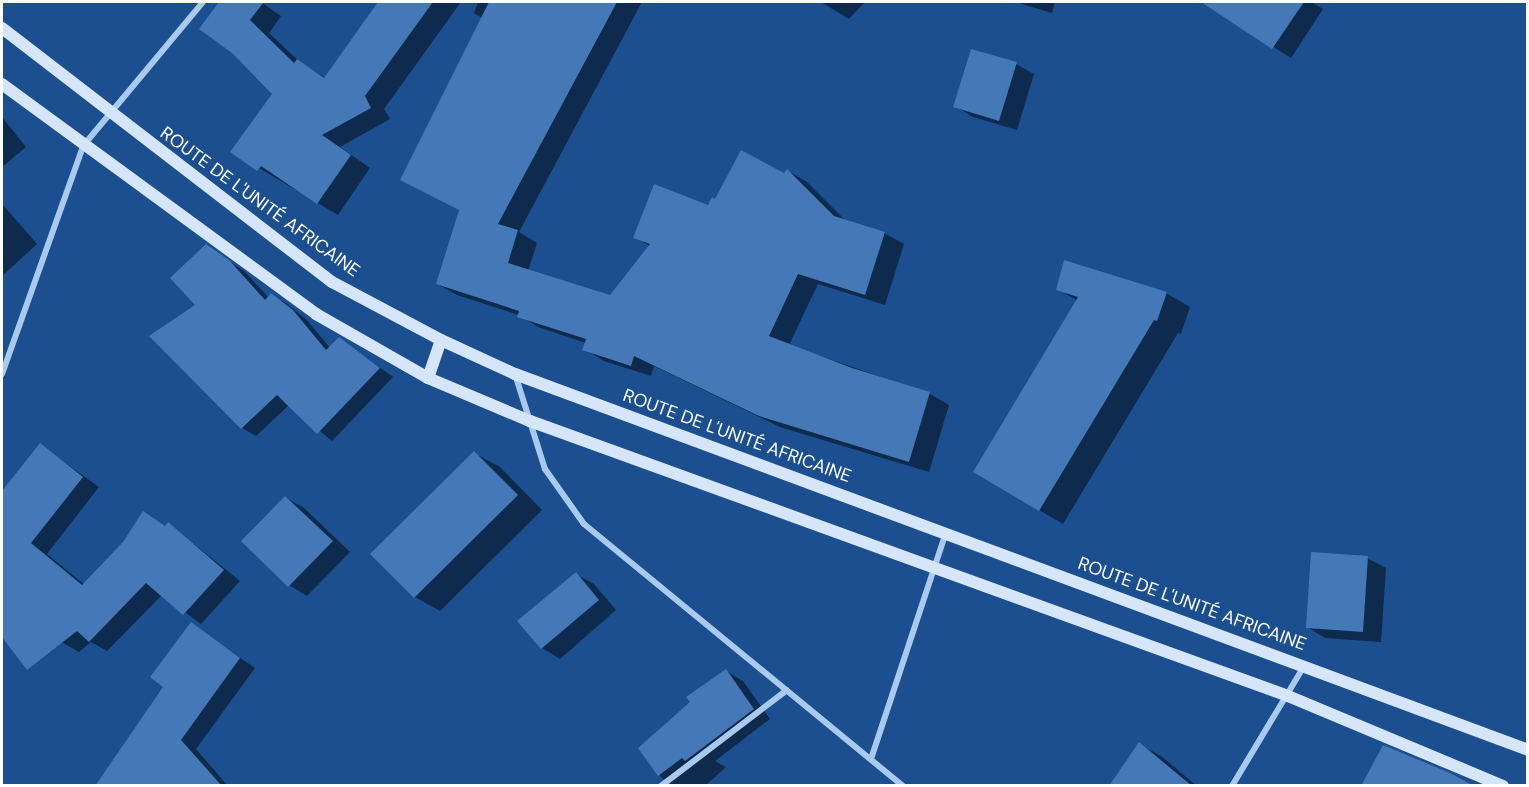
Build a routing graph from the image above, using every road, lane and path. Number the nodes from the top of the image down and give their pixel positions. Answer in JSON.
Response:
{"nodes":[{"id":1,"x":203,"y":2,"type":"edge"},
{"id":2,"x":2,"y":28,"type":"edge"},
{"id":3,"x":2,"y":84,"type":"edge"},
{"id":4,"x":109,"y":112,"type":"junction"},
{"id":5,"x":83,"y":146,"type":"junction"},
{"id":6,"x":441,"y":340,"type":"junction"},
{"id":7,"x":2,"y":374,"type":"edge"},
{"id":8,"x":515,"y":374,"type":"junction"},
{"id":9,"x":428,"y":378,"type":"junction"},
{"id":10,"x":530,"y":421,"type":"junction"},
{"id":11,"x":946,"y":532,"type":"junction"},
{"id":12,"x":934,"y":566,"type":"junction"},
{"id":13,"x":1305,"y":665,"type":"junction"},
{"id":14,"x":787,"y":690,"type":"junction"},
{"id":15,"x":1288,"y":696,"type":"junction"},
{"id":16,"x":1527,"y":750,"type":"edge"},
{"id":17,"x":871,"y":759,"type":"junction"},
{"id":18,"x":661,"y":786,"type":"edge"},
{"id":19,"x":903,"y":786,"type":"edge"},
{"id":20,"x":1232,"y":786,"type":"edge"},
{"id":21,"x":1503,"y":786,"type":"edge"}],
"edges":[{"from":1,"to":4,"type":"street"},
{"from":2,"to":4,"type":"main road","name":"ROUTE DE L'UNITÉ AFRICAINE"},
{"from":3,"to":5,"type":"main road"},
{"from":4,"to":5,"type":"street"},
{"from":4,"to":6,"type":"main road","name":"ROUTE DE L'UNITÉ AFRICAINE"},
{"from":5,"to":7,"type":"street"},
{"from":5,"to":9,"type":"main road"},
{"from":6,"to":8,"type":"main road","name":"ROUTE DE L'UNITÉ AFRICAINE"},
{"from":6,"to":9,"type":"main road"},
{"from":8,"to":10,"type":"street"},
{"from":8,"to":11,"type":"main road","name":"ROUTE DE L'UNITÉ AFRICAINE"},
{"from":9,"to":10,"type":"main road"},
{"from":10,"to":12,"type":"main road"},
{"from":10,"to":14,"type":"street"},
{"from":11,"to":12,"type":"street"},
{"from":11,"to":13,"type":"main road","name":"ROUTE DE L'UNITÉ AFRICAINE"},
{"from":12,"to":15,"type":"main road"},
{"from":12,"to":17,"type":"street"},
{"from":13,"to":15,"type":"street"},
{"from":13,"to":16,"type":"main road","name":"ROUTE DE L'UNITÉ AFRICAINE"},
{"from":14,"to":17,"type":"street"},
{"from":14,"to":18,"type":"street"},
{"from":15,"to":20,"type":"street"},
{"from":15,"to":21,"type":"main road"},
{"from":17,"to":19,"type":"street"}]}
